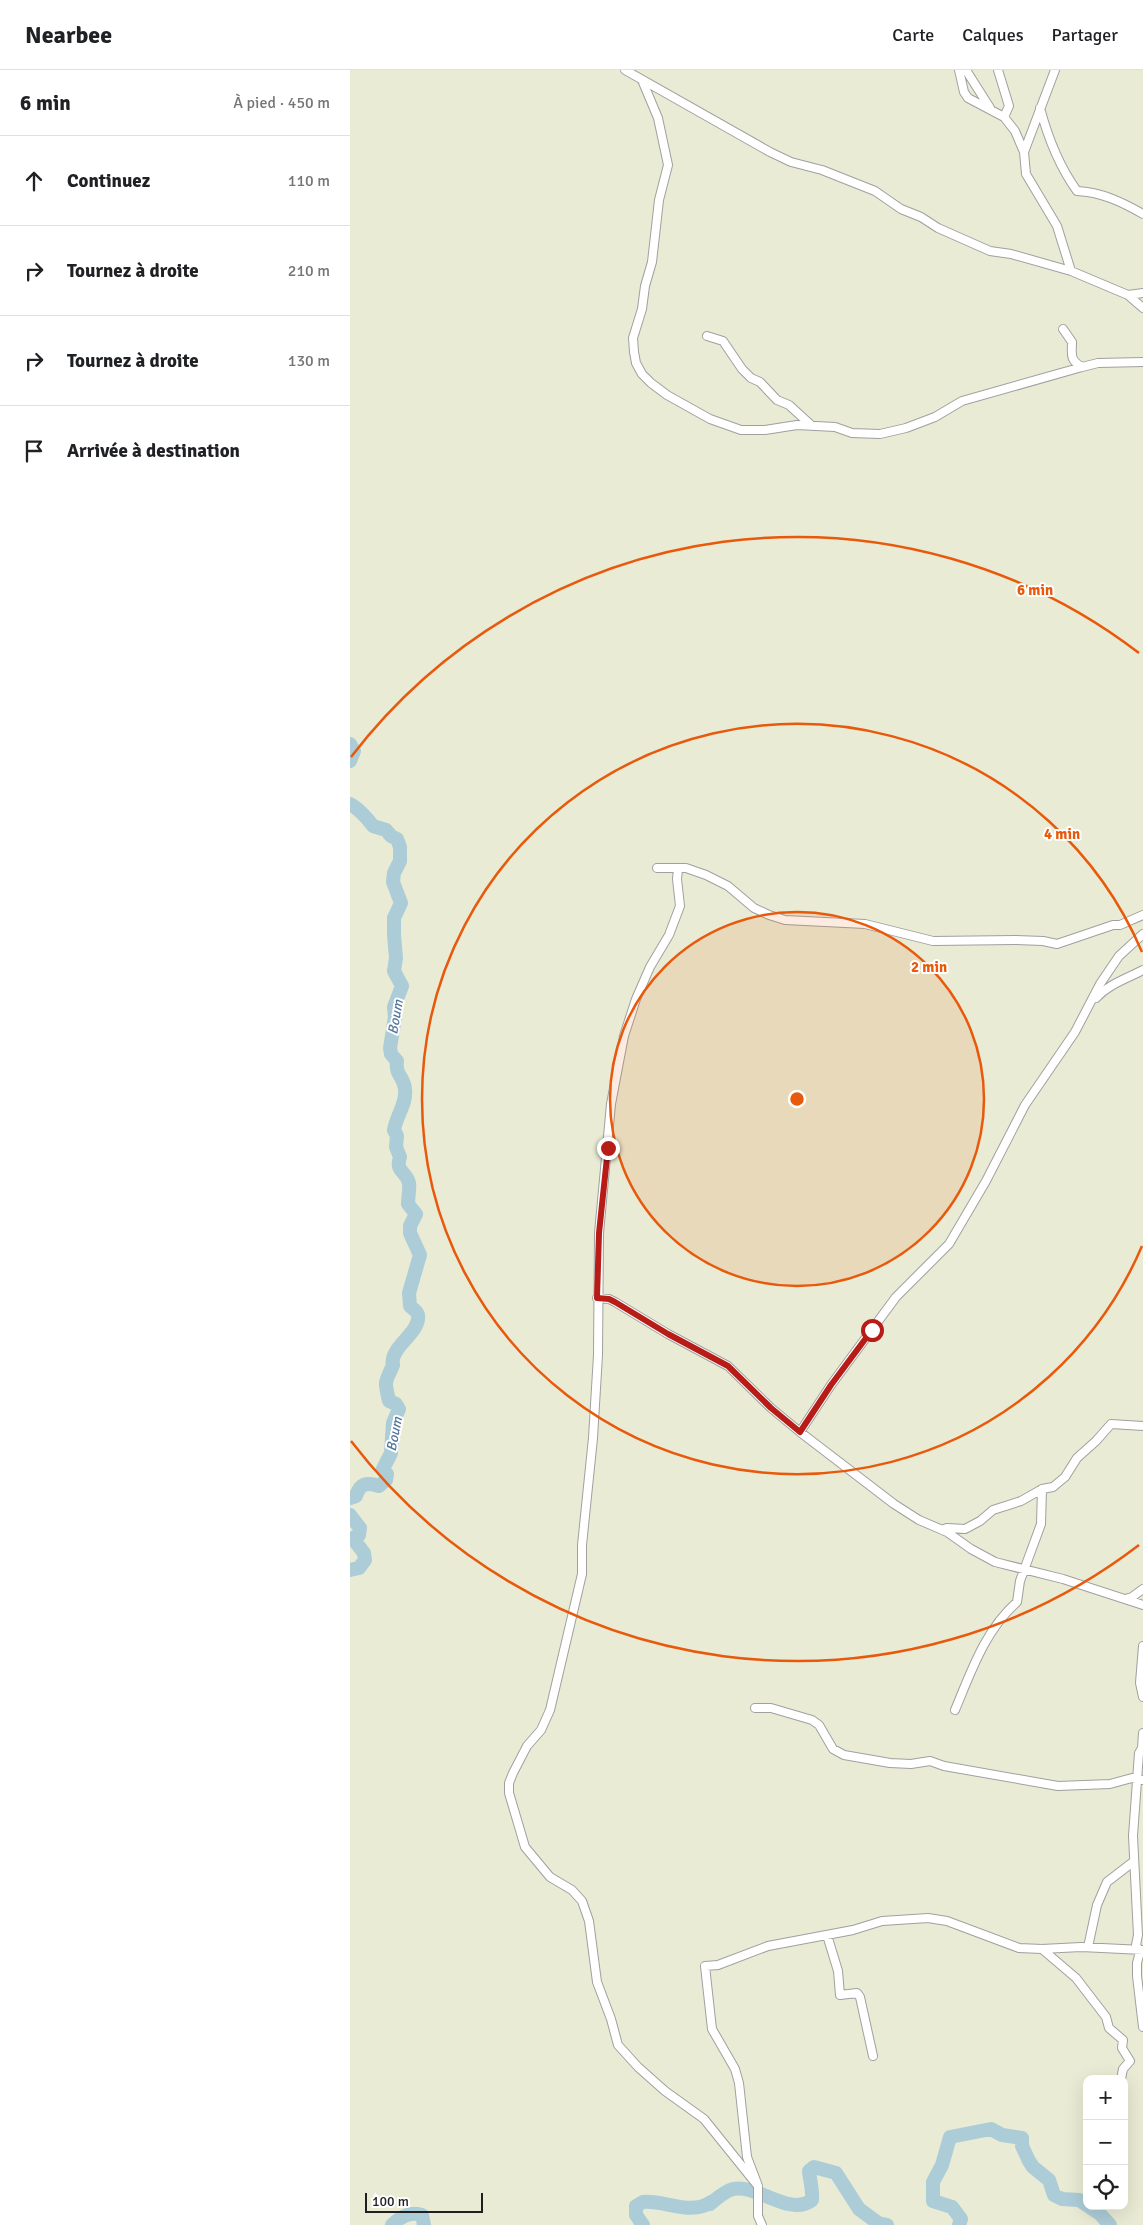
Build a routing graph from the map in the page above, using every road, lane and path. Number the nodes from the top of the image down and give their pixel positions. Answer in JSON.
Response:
{"nodes":[{"id":1,"x":625,"y":70,"type":"edge"},
{"id":2,"x":959,"y":70,"type":"edge"},
{"id":3,"x":966,"y":70,"type":"edge"},
{"id":4,"x":998,"y":70,"type":"edge"},
{"id":5,"x":1055,"y":70,"type":"edge"},
{"id":6,"x":642,"y":80,"type":"junction"},
{"id":7,"x":1040,"y":108,"type":"junction"},
{"id":8,"x":991,"y":110,"type":"junction"},
{"id":9,"x":1004,"y":117,"type":"junction"},
{"id":10,"x":1024,"y":152,"type":"junction"},
{"id":11,"x":1143,"y":214,"type":"edge"},
{"id":12,"x":1071,"y":271,"type":"junction"},
{"id":13,"x":1128,"y":294,"type":"junction"},
{"id":14,"x":1143,"y":294,"type":"edge"},
{"id":15,"x":1143,"y":308,"type":"edge"},
{"id":16,"x":1063,"y":329,"type":"dead end"},
{"id":17,"x":707,"y":336,"type":"dead end"},
{"id":18,"x":1143,"y":362,"type":"edge"},
{"id":19,"x":1082,"y":367,"type":"junction"},
{"id":20,"x":812,"y":426,"type":"junction"},
{"id":21,"x":657,"y":868,"type":"dead end"},
{"id":22,"x":678,"y":869,"type":"junction"},
{"id":23,"x":1143,"y":915,"type":"edge"},
{"id":24,"x":1143,"y":934,"type":"edge"},
{"id":25,"x":1143,"y":970,"type":"edge"},
{"id":26,"x":1088,"y":1007,"type":"junction"},
{"id":27,"x":597,"y":1298,"type":"junction"},
{"id":28,"x":1143,"y":1426,"type":"edge"},
{"id":29,"x":800,"y":1432,"type":"junction"},
{"id":30,"x":1042,"y":1490,"type":"junction"},
{"id":31,"x":942,"y":1530,"type":"junction"},
{"id":32,"x":1026,"y":1569,"type":"junction"},
{"id":33,"x":1143,"y":1589,"type":"edge"},
{"id":34,"x":1124,"y":1599,"type":"junction"},
{"id":35,"x":1143,"y":1605,"type":"edge"},
{"id":36,"x":1143,"y":1646,"type":"edge"},
{"id":37,"x":1143,"y":1697,"type":"edge"},
{"id":38,"x":755,"y":1708,"type":"dead end"},
{"id":39,"x":955,"y":1710,"type":"dead end"},
{"id":40,"x":1143,"y":1733,"type":"edge"},
{"id":41,"x":1140,"y":1779,"type":"edge"},
{"id":42,"x":1133,"y":1862,"type":"junction"},
{"id":43,"x":827,"y":1935,"type":"junction"},
{"id":44,"x":1088,"y":1947,"type":"junction"},
{"id":45,"x":1042,"y":1949,"type":"junction"},
{"id":46,"x":1141,"y":1950,"type":"edge"},
{"id":47,"x":1143,"y":2027,"type":"edge"},
{"id":48,"x":873,"y":2056,"type":"dead end"},
{"id":49,"x":1122,"y":2075,"type":"edge"},
{"id":50,"x":758,"y":2190,"type":"junction"},
{"id":51,"x":762,"y":2225,"type":"edge"}],
"edges":[{"from":1,"to":6,"type":"street"},
{"from":2,"to":8,"type":"street"},
{"from":3,"to":8,"type":"street"},
{"from":4,"to":9,"type":"street"},
{"from":5,"to":7,"type":"street"},
{"from":6,"to":12,"type":"street"},
{"from":6,"to":20,"type":"street"},
{"from":7,"to":10,"type":"street"},
{"from":7,"to":11,"type":"street"},
{"from":8,"to":9,"type":"street"},
{"from":9,"to":10,"type":"street"},
{"from":10,"to":12,"type":"street"},
{"from":12,"to":13,"type":"street"},
{"from":13,"to":14,"type":"street"},
{"from":13,"to":15,"type":"street"},
{"from":16,"to":19,"type":"street"},
{"from":17,"to":20,"type":"street"},
{"from":18,"to":19,"type":"street"},
{"from":19,"to":20,"type":"street"},
{"from":21,"to":22,"type":"street"},
{"from":22,"to":23,"type":"street"},
{"from":22,"to":27,"type":"street"},
{"from":24,"to":26,"type":"street"},
{"from":25,"to":26,"type":"street"},
{"from":26,"to":29,"type":"street"},
{"from":27,"to":29,"type":"street"},
{"from":27,"to":50,"type":"street"},
{"from":28,"to":30,"type":"street"},
{"from":29,"to":31,"type":"street"},
{"from":30,"to":31,"type":"street"},
{"from":30,"to":32,"type":"street"},
{"from":31,"to":32,"type":"street"},
{"from":32,"to":34,"type":"street"},
{"from":32,"to":39,"type":"street"},
{"from":33,"to":34,"type":"street"},
{"from":34,"to":35,"type":"street"},
{"from":36,"to":37,"type":"street"},
{"from":38,"to":41,"type":"street"},
{"from":40,"to":41,"type":"street"},
{"from":41,"to":42,"type":"street"},
{"from":42,"to":44,"type":"street"},
{"from":42,"to":46,"type":"street"},
{"from":43,"to":45,"type":"street"},
{"from":43,"to":48,"type":"street"},
{"from":43,"to":50,"type":"street"},
{"from":44,"to":45,"type":"street"},
{"from":44,"to":46,"type":"street"},
{"from":45,"to":49,"type":"street"},
{"from":46,"to":47,"type":"street"},
{"from":50,"to":51,"type":"street"}]}
